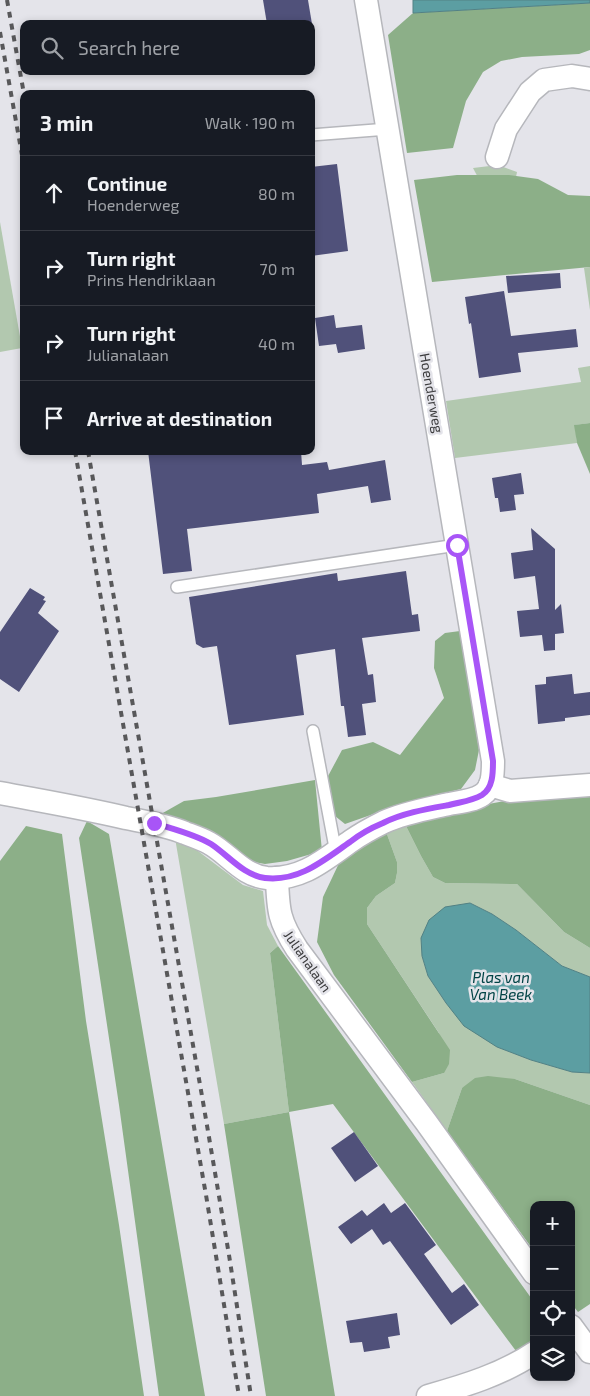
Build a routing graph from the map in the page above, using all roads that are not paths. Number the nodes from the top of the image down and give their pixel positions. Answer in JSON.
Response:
{"nodes":[{"id":1,"x":366,"y":0,"type":"edge"},
{"id":2,"x":590,"y":79,"type":"edge"},
{"id":3,"x":388,"y":129,"type":"junction"},
{"id":4,"x":315,"y":135,"type":"edge"},
{"id":5,"x":497,"y":157,"type":"dead end"},
{"id":6,"x":457,"y":545,"type":"junction"},
{"id":7,"x":177,"y":587,"type":"dead end"},
{"id":8,"x":313,"y":731,"type":"dead end"},
{"id":9,"x":590,"y":785,"type":"edge"},
{"id":10,"x":490,"y":786,"type":"junction"},
{"id":11,"x":0,"y":793,"type":"edge"},
{"id":12,"x":336,"y":853,"type":"junction"},
{"id":13,"x":277,"y":878,"type":"junction"},
{"id":14,"x":530,"y":1267,"type":"edge"},
{"id":15,"x":575,"y":1331,"type":"edge"},
{"id":16,"x":590,"y":1352,"type":"edge"},
{"id":17,"x":530,"y":1356,"type":"edge"},
{"id":18,"x":428,"y":1396,"type":"edge"}],
"edges":[{"from":1,"to":3,"type":"street","name":"Hoenderweg"},
{"from":2,"to":5,"type":"street"},
{"from":3,"to":4,"type":"lane"},
{"from":3,"to":6,"type":"street","name":"Hoenderweg"},
{"from":6,"to":7,"type":"lane"},
{"from":6,"to":10,"type":"street","name":"Hoenderweg"},
{"from":8,"to":12,"type":"lane"},
{"from":9,"to":10,"type":"street"},
{"from":10,"to":12,"type":"street"},
{"from":11,"to":13,"type":"street"},
{"from":12,"to":13,"type":"street"},
{"from":13,"to":14,"type":"street","name":"Julianalaan"},
{"from":15,"to":16,"type":"street"},
{"from":17,"to":18,"type":"street"}]}
